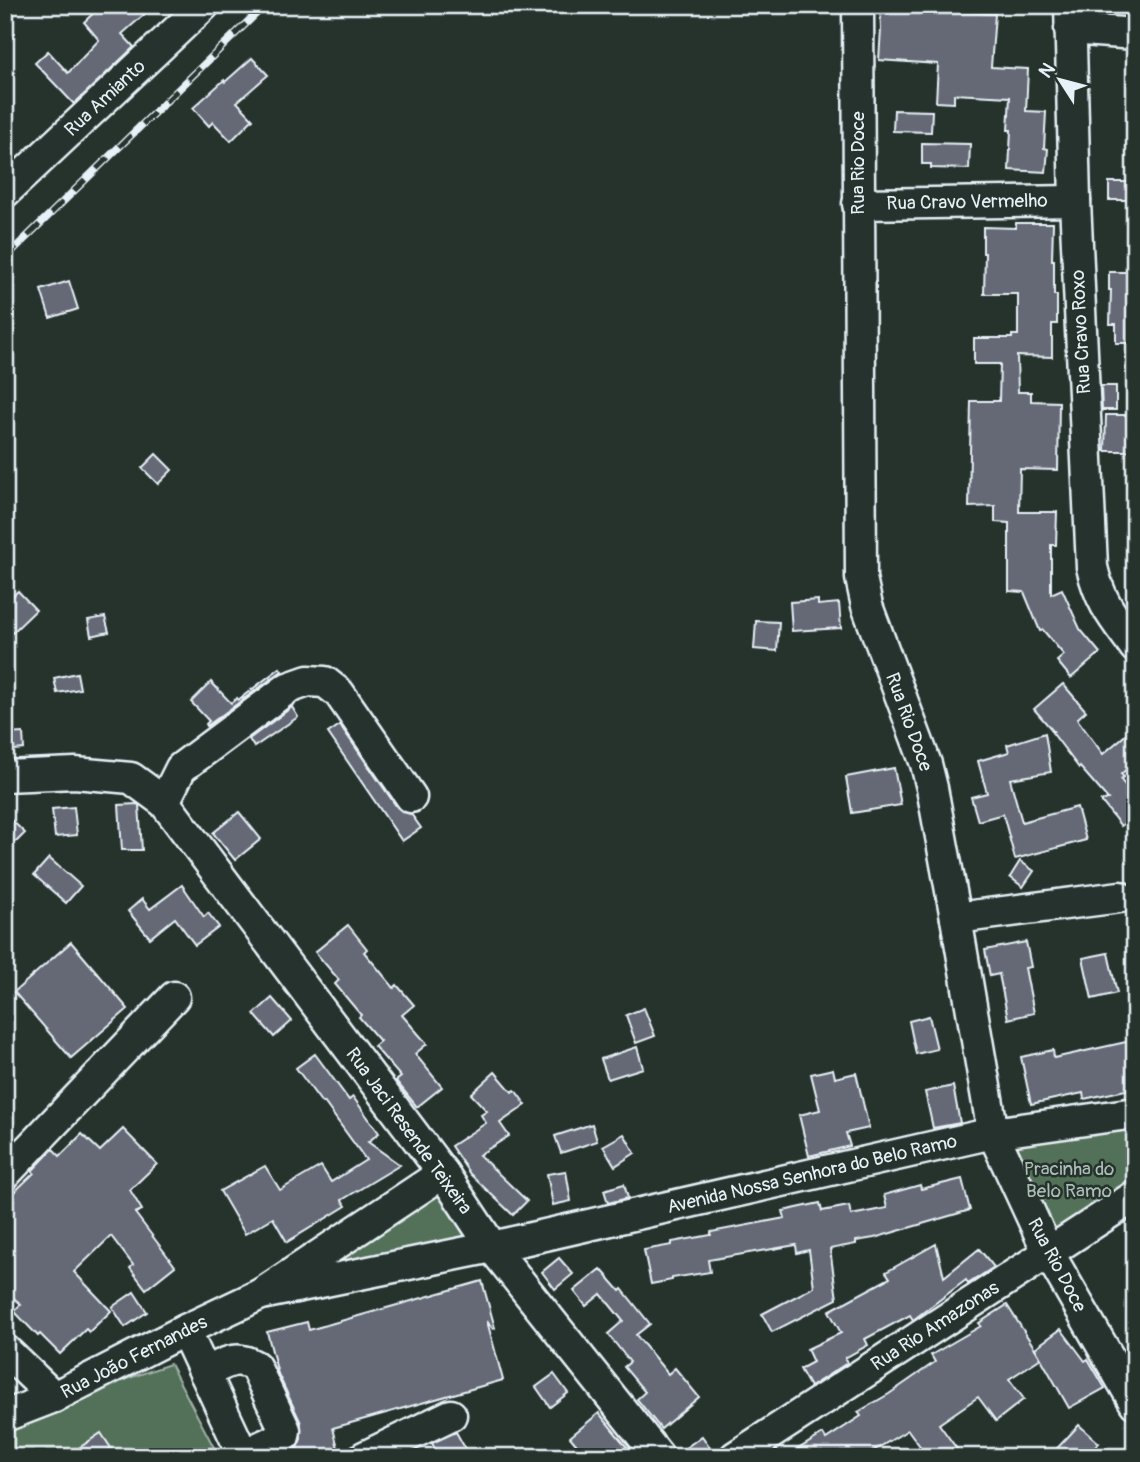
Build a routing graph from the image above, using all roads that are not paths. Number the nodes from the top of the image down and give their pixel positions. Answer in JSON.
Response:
{"nodes":[{"id":1,"x":204,"y":5,"type":"edge"},
{"id":2,"x":858,"y":5,"type":"edge"},
{"id":3,"x":1070,"y":17,"type":"edge"},
{"id":4,"x":1135,"y":34,"type":"edge"},
{"id":5,"x":5,"y":192,"type":"edge"},
{"id":6,"x":1075,"y":201,"type":"junction"},
{"id":7,"x":858,"y":204,"type":"junction"},
{"id":8,"x":1135,"y":647,"type":"edge"},
{"id":9,"x":5,"y":776,"type":"edge"},
{"id":10,"x":411,"y":797,"type":"dead end"},
{"id":11,"x":164,"y":802,"type":"junction"},
{"id":12,"x":1119,"y":897,"type":"dead end"},
{"id":13,"x":956,"y":918,"type":"junction"},
{"id":14,"x":174,"y":997,"type":"dead end"},
{"id":15,"x":1135,"y":1113,"type":"edge"},
{"id":16,"x":993,"y":1133,"type":"junction"},
{"id":17,"x":443,"y":1173,"type":"junction"},
{"id":18,"x":5,"y":1174,"type":"edge"},
{"id":19,"x":1135,"y":1196,"type":"edge"},
{"id":20,"x":492,"y":1247,"type":"junction"},
{"id":21,"x":1048,"y":1252,"type":"junction"},
{"id":22,"x":261,"y":1294,"type":"junction"},
{"id":23,"x":185,"y":1330,"type":"junction"},
{"id":24,"x":5,"y":1350,"type":"edge"},
{"id":25,"x":205,"y":1373,"type":"junction"},
{"id":26,"x":54,"y":1397,"type":"junction"},
{"id":27,"x":1135,"y":1403,"type":"edge"},
{"id":28,"x":452,"y":1415,"type":"dead end"},
{"id":29,"x":5,"y":1416,"type":"edge"},
{"id":30,"x":243,"y":1456,"type":"edge"},
{"id":31,"x":364,"y":1457,"type":"edge"},
{"id":32,"x":659,"y":1457,"type":"edge"},
{"id":33,"x":735,"y":1457,"type":"edge"}],
"edges":[{"from":1,"to":5,"type":"street","name":"Rua Amianto"},
{"from":2,"to":7,"type":"street","name":"Rua Rio Doce"},
{"from":3,"to":4,"type":"street"},
{"from":3,"to":6,"type":"street","name":"Rua Cravo Roxo"},
{"from":6,"to":7,"type":"street","name":"Rua Cravo Vermelho"},
{"from":6,"to":8,"type":"street","name":"Rua Cravo Roxo"},
{"from":7,"to":13,"type":"street","name":"Rua Rio Doce"},
{"from":9,"to":11,"type":"street","name":"Rua Jaci Resende Teixeira"},
{"from":10,"to":11,"type":"street"},
{"from":11,"to":17,"type":"street","name":"Rua Jaci Resende Teixeira"},
{"from":12,"to":13,"type":"street"},
{"from":13,"to":16,"type":"street","name":"Rua Rio Doce"},
{"from":14,"to":18,"type":"street"},
{"from":15,"to":16,"type":"street","name":"Avenida Nossa Senhora do Belo Ramo"},
{"from":16,"to":20,"type":"street","name":"Avenida Nossa Senhora do Belo Ramo"},
{"from":16,"to":21,"type":"street","name":"Rua Rio Doce"},
{"from":17,"to":20,"type":"street","name":"Rua Jaci Resende Teixeira"},
{"from":17,"to":22,"type":"street","name":"Rua João Fernandes"},
{"from":19,"to":21,"type":"street","name":"Rua Rio Amazonas"},
{"from":20,"to":22,"type":"street","name":"Rua João Fernandes"},
{"from":20,"to":32,"type":"street","name":"Rua Jaci Resende Teixeira"},
{"from":21,"to":27,"type":"street","name":"Rua Rio Doce"},
{"from":21,"to":33,"type":"street","name":"Rua Rio Amazonas"},
{"from":22,"to":23,"type":"street","name":"Rua João Fernandes"},
{"from":23,"to":25,"type":"street"},
{"from":23,"to":26,"type":"street","name":"Rua João Fernandes"},
{"from":24,"to":26,"type":"street"},
{"from":25,"to":30,"type":"street"},
{"from":25,"to":30,"type":"street"},
{"from":26,"to":29,"type":"street","name":"Rua João Fernandes"},
{"from":28,"to":31,"type":"street"}]}
